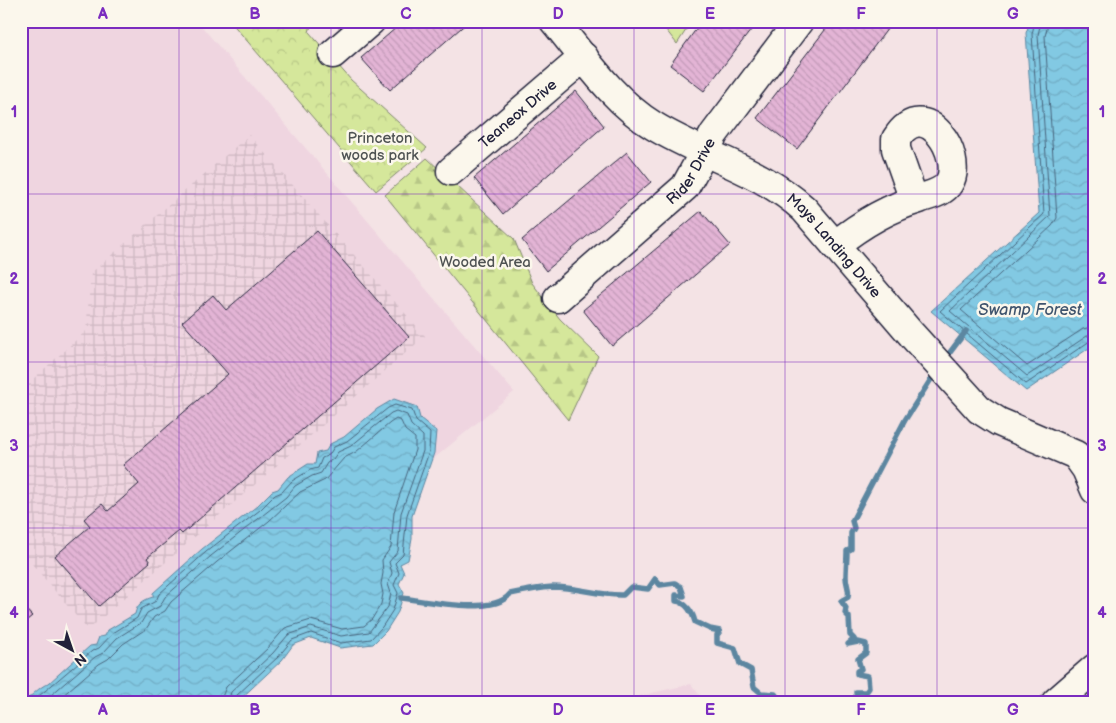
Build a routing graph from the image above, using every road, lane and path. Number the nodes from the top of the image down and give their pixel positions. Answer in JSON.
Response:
{"nodes":[{"id":1,"x":371,"y":21,"type":"edge"},
{"id":2,"x":554,"y":21,"type":"edge"},
{"id":3,"x":799,"y":21,"type":"edge"},
{"id":4,"x":333,"y":54,"type":"dead end"},
{"id":5,"x":584,"y":57,"type":"junction"},
{"id":6,"x":707,"y":150,"type":"junction"},
{"id":7,"x":451,"y":171,"type":"dead end"},
{"id":8,"x":914,"y":200,"type":"dead end"},
{"id":9,"x":835,"y":245,"type":"junction"},
{"id":10,"x":558,"y":298,"type":"dead end"},
{"id":11,"x":1085,"y":449,"type":"edge"},
{"id":12,"x":1095,"y":490,"type":"edge"},
{"id":13,"x":1095,"y":668,"type":"edge"},
{"id":14,"x":1056,"y":702,"type":"edge"}],
"edges":[{"from":1,"to":4,"type":"street"},
{"from":2,"to":5,"type":"street","name":"Mays Landing Drive"},
{"from":3,"to":6,"type":"street","name":"Rider Drive"},
{"from":5,"to":6,"type":"street","name":"Mays Landing Drive"},
{"from":5,"to":7,"type":"street","name":"Teaneox Drive"},
{"from":6,"to":9,"type":"street","name":"Mays Landing Drive"},
{"from":6,"to":10,"type":"street","name":"Rider Drive"},
{"from":8,"to":9,"type":"street"},
{"from":9,"to":11,"type":"street","name":"Mays Landing Drive"},
{"from":11,"to":12,"type":"street","name":"Mays Landing Drive"},
{"from":13,"to":14,"type":"street"}]}
